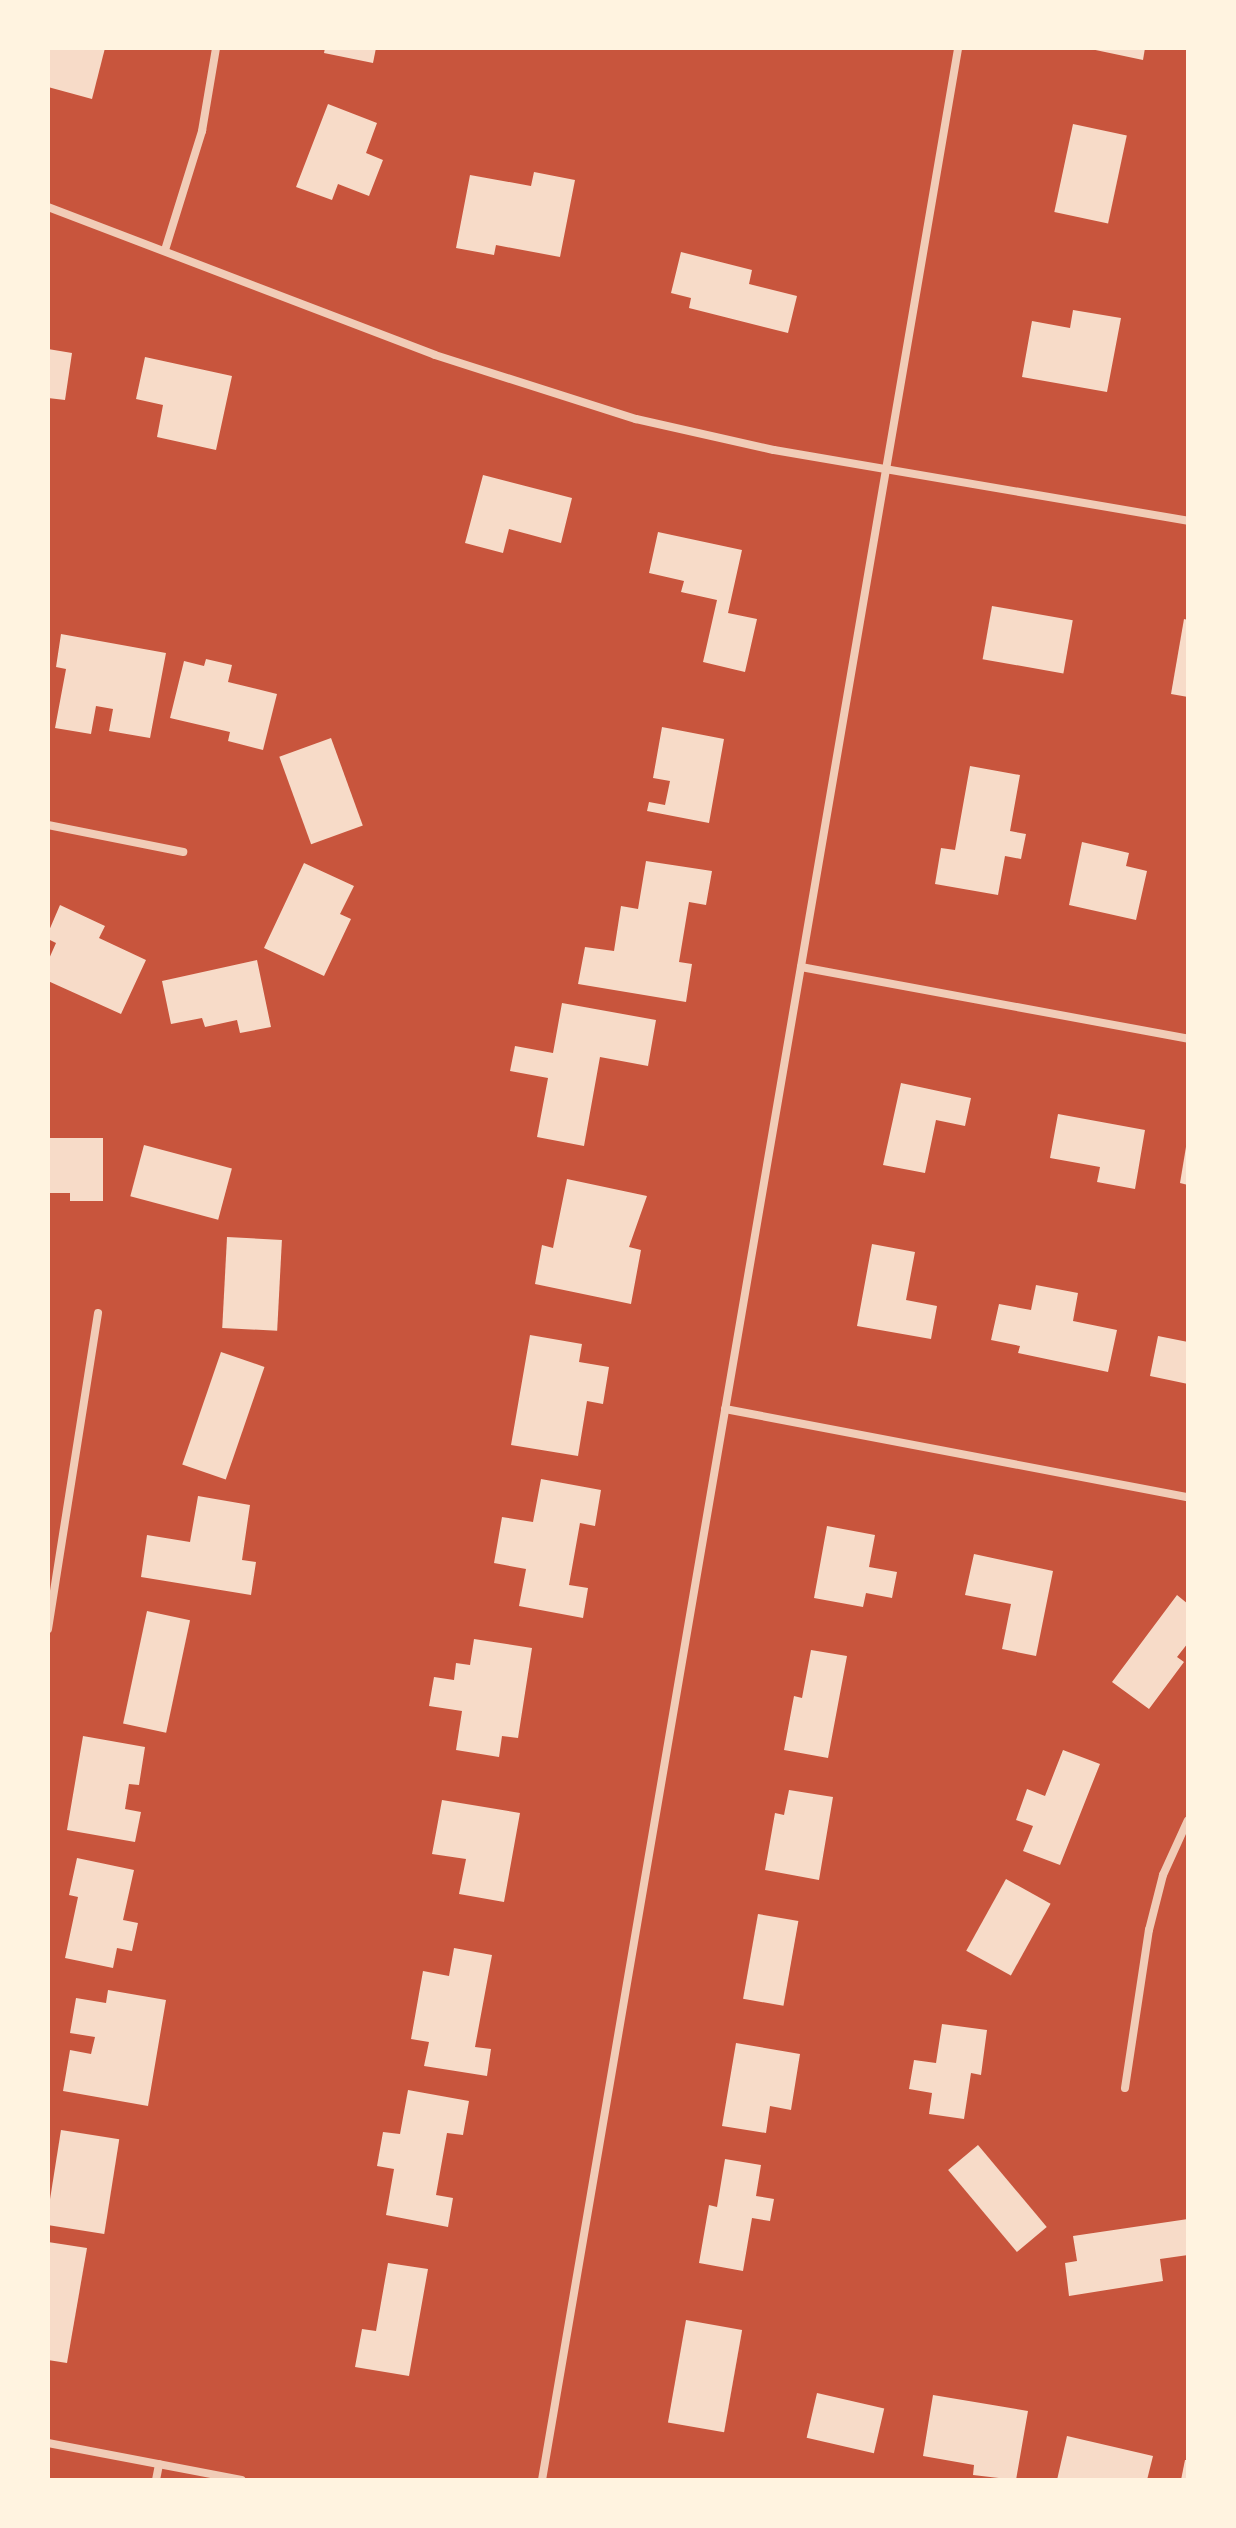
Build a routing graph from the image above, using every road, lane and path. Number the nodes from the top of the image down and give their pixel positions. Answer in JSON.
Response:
{"nodes":[{"id":1,"x":216,"y":48,"type":"edge"},
{"id":2,"x":958,"y":48,"type":"edge"},
{"id":3,"x":48,"y":207,"type":"edge"},
{"id":4,"x":165,"y":250,"type":"junction"},
{"id":5,"x":886,"y":470,"type":"junction"},
{"id":6,"x":1188,"y":521,"type":"edge"},
{"id":7,"x":48,"y":825,"type":"edge"},
{"id":8,"x":183,"y":852,"type":"dead end"},
{"id":9,"x":801,"y":967,"type":"junction"},
{"id":10,"x":1188,"y":1039,"type":"edge"},
{"id":11,"x":98,"y":1313,"type":"dead end"},
{"id":12,"x":725,"y":1409,"type":"junction"},
{"id":13,"x":1188,"y":1497,"type":"edge"},
{"id":14,"x":48,"y":1629,"type":"edge"},
{"id":15,"x":1188,"y":1820,"type":"edge"},
{"id":16,"x":1125,"y":2088,"type":"dead end"},
{"id":17,"x":48,"y":2443,"type":"edge"},
{"id":18,"x":159,"y":2464,"type":"junction"},
{"id":19,"x":156,"y":2480,"type":"edge"},
{"id":20,"x":242,"y":2480,"type":"edge"},
{"id":21,"x":542,"y":2480,"type":"edge"}],
"edges":[{"from":1,"to":4,"type":"street"},
{"from":2,"to":5,"type":"street"},
{"from":3,"to":4,"type":"street"},
{"from":4,"to":5,"type":"street"},
{"from":5,"to":6,"type":"street"},
{"from":5,"to":9,"type":"street"},
{"from":7,"to":8,"type":"street"},
{"from":9,"to":10,"type":"street"},
{"from":9,"to":12,"type":"street"},
{"from":11,"to":14,"type":"street"},
{"from":12,"to":13,"type":"street"},
{"from":12,"to":21,"type":"street"},
{"from":15,"to":16,"type":"street"},
{"from":17,"to":18,"type":"street"},
{"from":18,"to":19,"type":"street"},
{"from":18,"to":20,"type":"street"}]}
